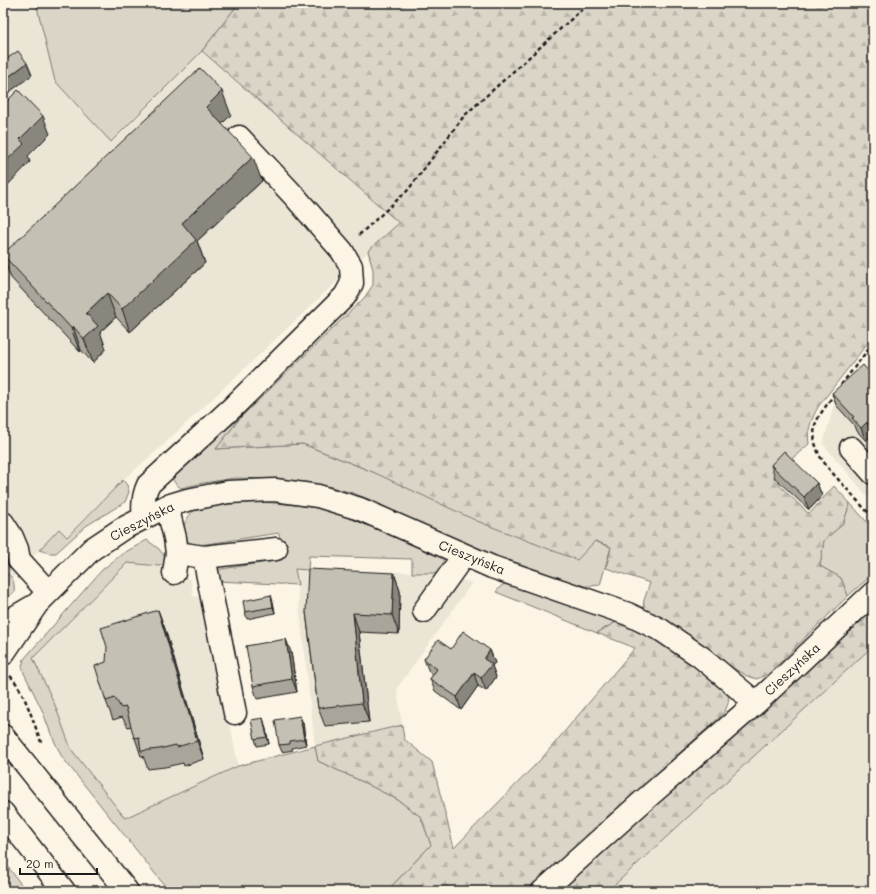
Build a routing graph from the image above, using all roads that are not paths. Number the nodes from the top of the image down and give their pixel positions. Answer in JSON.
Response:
{"nodes":[{"id":1,"x":239,"y":137,"type":"dead end"},
{"id":2,"x":851,"y":448,"type":"dead end"},
{"id":3,"x":873,"y":473,"type":"edge"},
{"id":4,"x":167,"y":506,"type":"junction"},
{"id":5,"x":144,"y":517,"type":"junction"},
{"id":6,"x":3,"y":523,"type":"edge"},
{"id":7,"x":276,"y":549,"type":"dead end"},
{"id":8,"x":464,"y":555,"type":"junction"},
{"id":9,"x":204,"y":557,"type":"junction"},
{"id":10,"x":11,"y":559,"type":"edge"},
{"id":11,"x":873,"y":593,"type":"edge"},
{"id":12,"x":42,"y":598,"type":"junction"},
{"id":13,"x":424,"y":611,"type":"dead end"},
{"id":14,"x":3,"y":624,"type":"edge"},
{"id":15,"x":5,"y":664,"type":"edge"},
{"id":16,"x":756,"y":703,"type":"junction"},
{"id":17,"x":235,"y":714,"type":"dead end"},
{"id":18,"x":3,"y":736,"type":"edge"},
{"id":19,"x":3,"y":813,"type":"edge"},
{"id":20,"x":64,"y":891,"type":"edge"},
{"id":21,"x":127,"y":891,"type":"edge"},
{"id":22,"x":543,"y":891,"type":"edge"}],
"edges":[{"from":1,"to":5,"type":"street"},
{"from":2,"to":3,"type":"street"},
{"from":4,"to":5,"type":"street","name":"Cieszyńska"},
{"from":4,"to":8,"type":"street","name":"Cieszyńska"},
{"from":4,"to":9,"type":"street"},
{"from":5,"to":12,"type":"street","name":"Cieszyńska"},
{"from":6,"to":10,"type":"street"},
{"from":7,"to":9,"type":"street"},
{"from":8,"to":13,"type":"street"},
{"from":8,"to":16,"type":"street","name":"Cieszyńska"},
{"from":9,"to":17,"type":"street"},
{"from":10,"to":12,"type":"street"},
{"from":11,"to":16,"type":"street","name":"Cieszyńska"},
{"from":12,"to":14,"type":"street","name":"Cieszyńska"},
{"from":12,"to":15,"type":"street","name":"Cieszyńska"},
{"from":16,"to":22,"type":"street"},
{"from":18,"to":21,"type":"street"},
{"from":19,"to":20,"type":"street"}]}
